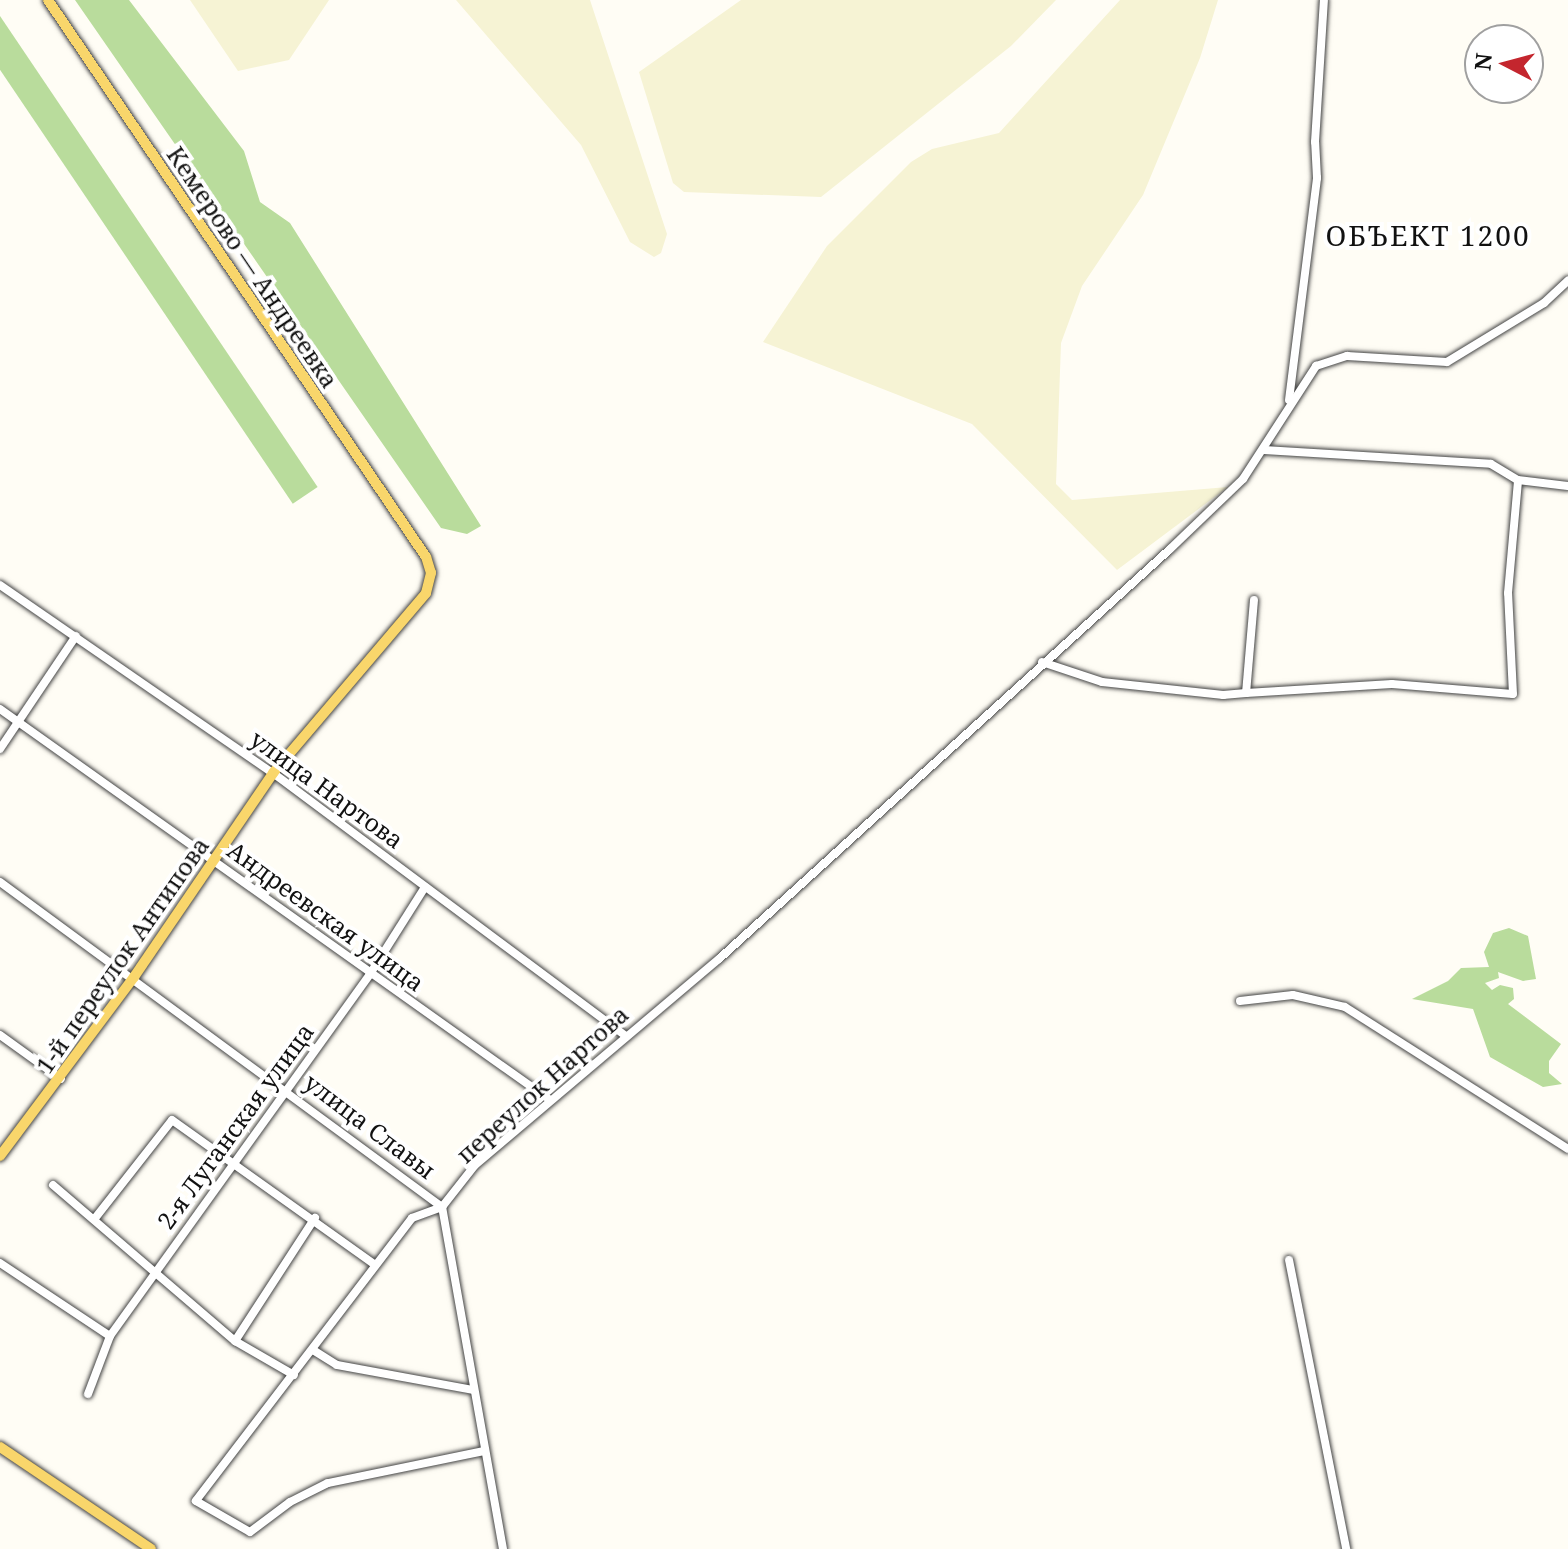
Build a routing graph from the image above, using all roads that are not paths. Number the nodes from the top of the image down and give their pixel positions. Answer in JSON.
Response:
{"nodes":[{"id":1,"x":48,"y":0,"type":"edge"},
{"id":2,"x":1324,"y":0,"type":"edge"},
{"id":3,"x":1568,"y":281,"type":"edge"},
{"id":4,"x":1288,"y":405,"type":"junction"},
{"id":5,"x":1264,"y":450,"type":"junction"},
{"id":6,"x":1518,"y":480,"type":"junction"},
{"id":7,"x":1568,"y":486,"type":"edge"},
{"id":8,"x":426,"y":557,"type":"joint"},
{"id":9,"x":0,"y":585,"type":"edge"},
{"id":10,"x":1254,"y":600,"type":"dead end"},
{"id":11,"x":76,"y":636,"type":"junction"},
{"id":12,"x":1042,"y":662,"type":"junction"},
{"id":13,"x":1246,"y":693,"type":"junction"},
{"id":14,"x":0,"y":709,"type":"edge"},
{"id":15,"x":19,"y":722,"type":"junction"},
{"id":16,"x":0,"y":749,"type":"edge"},
{"id":17,"x":273,"y":773,"type":"junction"},
{"id":18,"x":213,"y":859,"type":"junction"},
{"id":19,"x":0,"y":882,"type":"edge"},
{"id":20,"x":425,"y":887,"type":"junction"},
{"id":21,"x":370,"y":974,"type":"junction"},
{"id":22,"x":134,"y":977,"type":"junction"},
{"id":23,"x":1240,"y":1001,"type":"dead end"},
{"id":24,"x":0,"y":1035,"type":"edge"},
{"id":25,"x":625,"y":1035,"type":"junction"},
{"id":26,"x":62,"y":1079,"type":"junction"},
{"id":27,"x":286,"y":1087,"type":"junction"},
{"id":28,"x":550,"y":1100,"type":"junction"},
{"id":29,"x":1568,"y":1149,"type":"edge"},
{"id":30,"x":0,"y":1156,"type":"edge"},
{"id":31,"x":234,"y":1160,"type":"junction"},
{"id":32,"x":53,"y":1185,"type":"dead end"},
{"id":33,"x":442,"y":1207,"type":"junction"},
{"id":34,"x":96,"y":1217,"type":"junction"},
{"id":35,"x":315,"y":1218,"type":"junction"},
{"id":36,"x":1289,"y":1260,"type":"dead end"},
{"id":37,"x":0,"y":1263,"type":"edge"},
{"id":38,"x":374,"y":1264,"type":"junction"},
{"id":39,"x":157,"y":1269,"type":"junction"},
{"id":40,"x":110,"y":1336,"type":"junction"},
{"id":41,"x":235,"y":1341,"type":"junction"},
{"id":42,"x":313,"y":1350,"type":"junction"},
{"id":43,"x":294,"y":1375,"type":"junction"},
{"id":44,"x":473,"y":1390,"type":"junction"},
{"id":45,"x":88,"y":1394,"type":"dead end"},
{"id":46,"x":0,"y":1447,"type":"edge"},
{"id":47,"x":484,"y":1451,"type":"junction"},
{"id":48,"x":151,"y":1549,"type":"edge"},
{"id":49,"x":503,"y":1549,"type":"edge"},
{"id":50,"x":1346,"y":1549,"type":"edge"}],
"edges":[{"from":1,"to":8,"type":"main road","name":"Кемерово — Андреевка"},
{"from":2,"to":4,"type":"street"},
{"from":3,"to":4,"type":"street"},
{"from":4,"to":5,"type":"street","name":"переулок Нартова"},
{"from":5,"to":6,"type":"street"},
{"from":5,"to":12,"type":"street","name":"переулок Нартова"},
{"from":6,"to":7,"type":"street"},
{"from":6,"to":13,"type":"street"},
{"from":8,"to":17,"type":"main road","name":"1-й переулок Антипова"},
{"from":9,"to":11,"type":"street","name":"улица Нартова"},
{"from":10,"to":13,"type":"street"},
{"from":11,"to":15,"type":"street"},
{"from":11,"to":17,"type":"street","name":"улица Нартова"},
{"from":12,"to":13,"type":"street"},
{"from":12,"to":25,"type":"street","name":"переулок Нартова"},
{"from":14,"to":15,"type":"street","name":"Андреевская улица"},
{"from":15,"to":16,"type":"street"},
{"from":15,"to":18,"type":"street","name":"Андреевская улица"},
{"from":17,"to":18,"type":"main road","name":"1-й переулок Антипова"},
{"from":17,"to":20,"type":"street","name":"улица Нартова"},
{"from":18,"to":21,"type":"street","name":"Андреевская улица"},
{"from":18,"to":22,"type":"main road","name":"1-й переулок Антипова"},
{"from":19,"to":22,"type":"street","name":"улица Славы"},
{"from":20,"to":21,"type":"street","name":"2-я Луганская улица"},
{"from":20,"to":25,"type":"street","name":"улица Нартова"},
{"from":21,"to":27,"type":"street","name":"2-я Луганская улица"},
{"from":21,"to":28,"type":"street","name":"Андреевская улица"},
{"from":22,"to":26,"type":"main road","name":"1-й переулок Антипова"},
{"from":22,"to":27,"type":"street","name":"улица Славы"},
{"from":23,"to":29,"type":"street"},
{"from":24,"to":26,"type":"street"},
{"from":25,"to":28,"type":"street","name":"переулок Нартова"},
{"from":26,"to":30,"type":"main road","name":"1-й переулок Антипова"},
{"from":27,"to":31,"type":"street","name":"2-я Луганская улица"},
{"from":27,"to":33,"type":"street","name":"улица Славы"},
{"from":28,"to":33,"type":"street","name":"переулок Нартова"},
{"from":31,"to":34,"type":"street"},
{"from":31,"to":35,"type":"street"},
{"from":31,"to":39,"type":"street","name":"2-я Луганская улица"},
{"from":32,"to":34,"type":"street"},
{"from":33,"to":38,"type":"street"},
{"from":33,"to":44,"type":"street"},
{"from":34,"to":39,"type":"street"},
{"from":35,"to":38,"type":"street"},
{"from":35,"to":41,"type":"street"},
{"from":36,"to":50,"type":"street"},
{"from":37,"to":40,"type":"street"},
{"from":38,"to":42,"type":"street"},
{"from":39,"to":40,"type":"street","name":"2-я Луганская улица"},
{"from":39,"to":41,"type":"street"},
{"from":40,"to":45,"type":"street","name":"2-я Луганская улица"},
{"from":41,"to":43,"type":"street"},
{"from":42,"to":43,"type":"street"},
{"from":42,"to":44,"type":"street"},
{"from":43,"to":47,"type":"street"},
{"from":44,"to":47,"type":"street"},
{"from":46,"to":48,"type":"main road"},
{"from":47,"to":49,"type":"street"}]}
